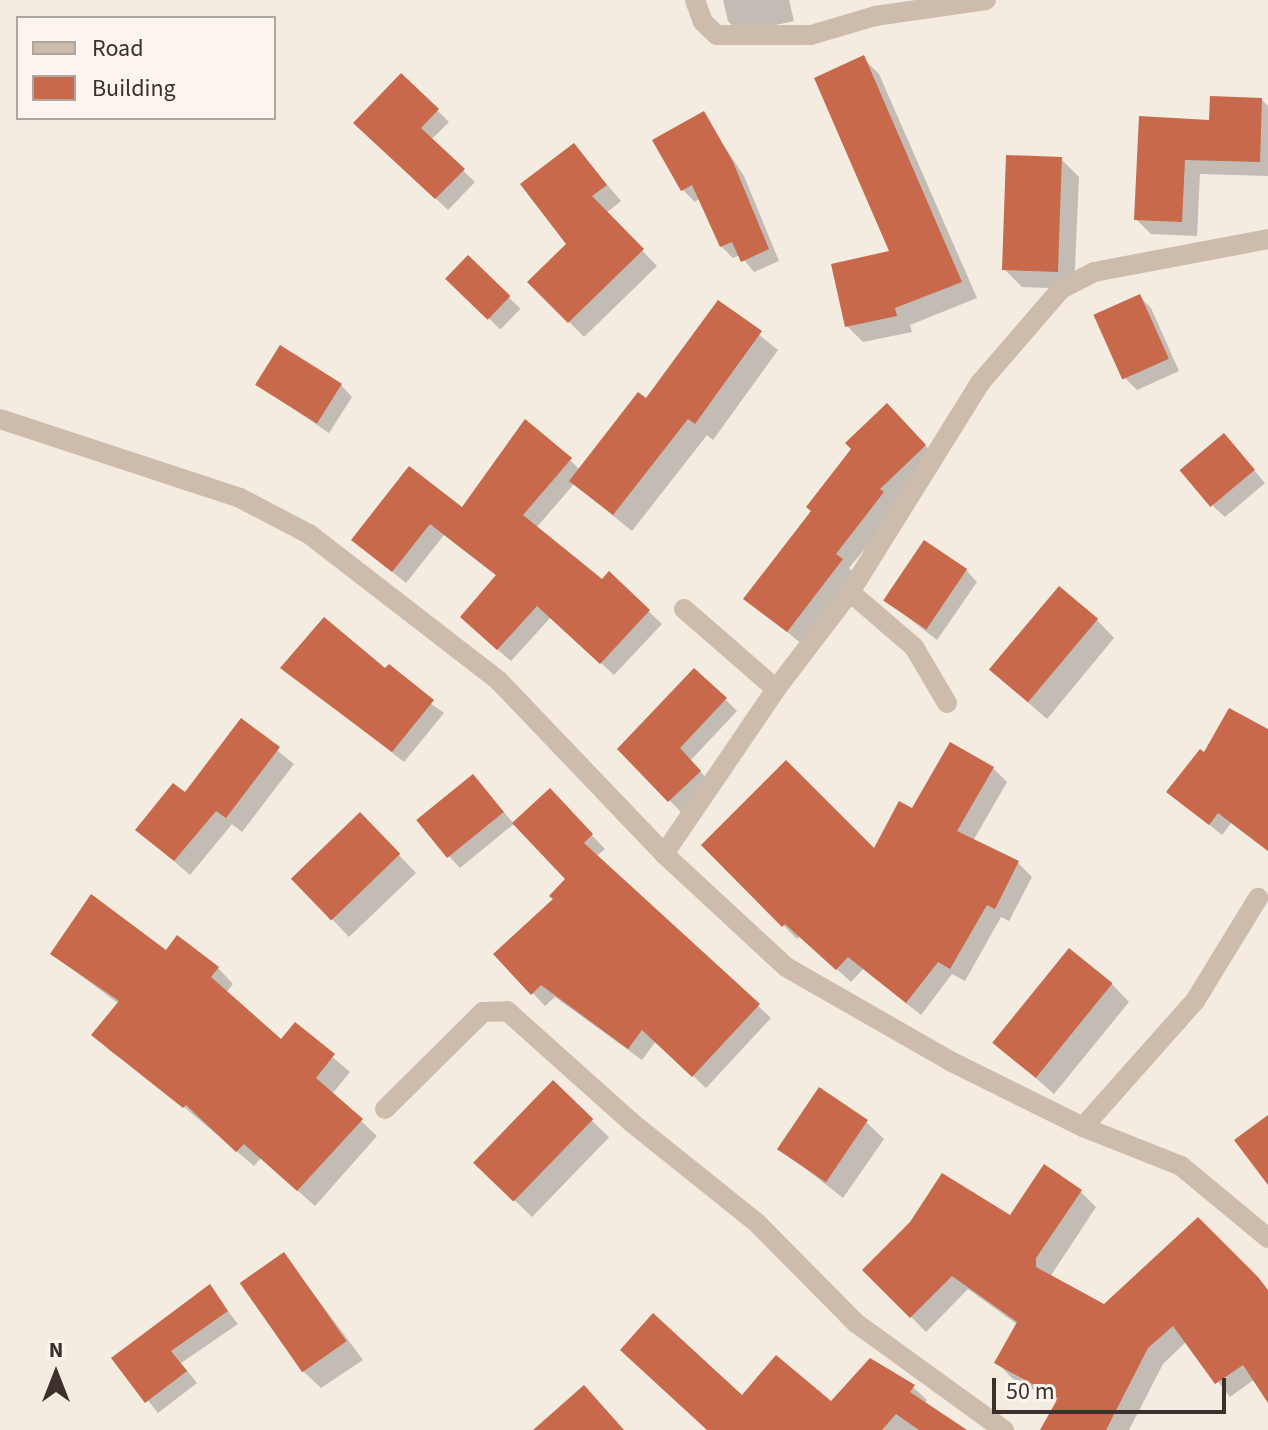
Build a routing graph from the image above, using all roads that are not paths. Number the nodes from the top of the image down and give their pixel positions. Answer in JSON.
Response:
{"nodes":[{"id":1,"x":695,"y":0,"type":"edge"},
{"id":2,"x":986,"y":0,"type":"edge"},
{"id":3,"x":1268,"y":239,"type":"edge"},
{"id":4,"x":0,"y":419,"type":"edge"},
{"id":5,"x":850,"y":592,"type":"junction"},
{"id":6,"x":684,"y":609,"type":"dead end"},
{"id":7,"x":776,"y":689,"type":"junction"},
{"id":8,"x":947,"y":703,"type":"dead end"},
{"id":9,"x":664,"y":854,"type":"junction"},
{"id":10,"x":1258,"y":898,"type":"dead end"},
{"id":11,"x":385,"y":1109,"type":"dead end"},
{"id":12,"x":1083,"y":1127,"type":"junction"},
{"id":13,"x":1268,"y":1238,"type":"edge"},
{"id":14,"x":1004,"y":1430,"type":"edge"}],
"edges":[{"from":1,"to":2,"type":"street"},
{"from":3,"to":5,"type":"street"},
{"from":4,"to":9,"type":"street"},
{"from":5,"to":7,"type":"street"},
{"from":5,"to":8,"type":"street"},
{"from":6,"to":7,"type":"street"},
{"from":7,"to":9,"type":"street"},
{"from":9,"to":12,"type":"street"},
{"from":10,"to":12,"type":"street"},
{"from":11,"to":14,"type":"street"},
{"from":12,"to":13,"type":"street"}]}
